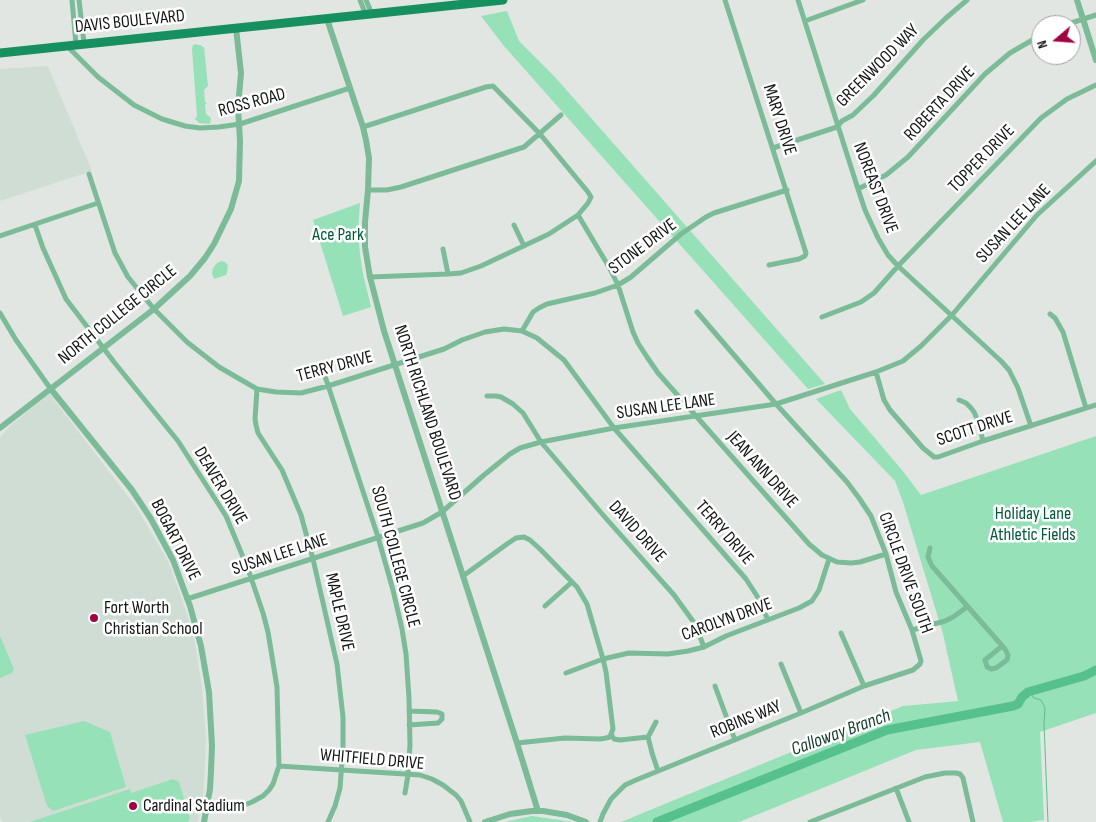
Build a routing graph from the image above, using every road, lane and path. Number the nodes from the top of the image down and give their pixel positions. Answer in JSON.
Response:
{"nodes":[{"id":1,"x":72,"y":0,"type":"edge"},
{"id":2,"x":79,"y":0,"type":"edge"},
{"id":3,"x":360,"y":0,"type":"edge"},
{"id":4,"x":366,"y":0,"type":"edge"},
{"id":5,"x":503,"y":0,"type":"edge"},
{"id":6,"x":725,"y":0,"type":"edge"},
{"id":7,"x":798,"y":0,"type":"edge"},
{"id":8,"x":863,"y":0,"type":"edge"},
{"id":9,"x":956,"y":0,"type":"edge"},
{"id":10,"x":968,"y":0,"type":"edge"},
{"id":11,"x":1077,"y":0,"type":"edge"},
{"id":12,"x":962,"y":5,"type":"junction"},
{"id":13,"x":369,"y":15,"type":"junction"},
{"id":14,"x":1096,"y":15,"type":"edge"},
{"id":15,"x":327,"y":19,"type":"junction"},
{"id":16,"x":1083,"y":19,"type":"junction"},
{"id":17,"x":804,"y":21,"type":"junction"},
{"id":18,"x":236,"y":28,"type":"junction"},
{"id":19,"x":1031,"y":41,"type":"edge"},
{"id":20,"x":75,"y":44,"type":"junction"},
{"id":21,"x":0,"y":53,"type":"edge"},
{"id":22,"x":1096,"y":60,"type":"edge"},
{"id":23,"x":1096,"y":85,"type":"edge"},
{"id":24,"x":350,"y":88,"type":"junction"},
{"id":25,"x":561,"y":115,"type":"dead end"},
{"id":26,"x":240,"y":124,"type":"junction"},
{"id":27,"x":837,"y":126,"type":"junction"},
{"id":28,"x":363,"y":127,"type":"junction"},
{"id":29,"x":540,"y":134,"type":"junction"},
{"id":30,"x":773,"y":148,"type":"junction"},
{"id":31,"x":1096,"y":161,"type":"edge"},
{"id":32,"x":89,"y":174,"type":"dead end"},
{"id":33,"x":858,"y":189,"type":"junction"},
{"id":34,"x":368,"y":190,"type":"junction"},
{"id":35,"x":786,"y":190,"type":"junction"},
{"id":36,"x":98,"y":203,"type":"junction"},
{"id":37,"x":578,"y":215,"type":"junction"},
{"id":38,"x":35,"y":225,"type":"junction"},
{"id":39,"x":514,"y":225,"type":"dead end"},
{"id":40,"x":0,"y":236,"type":"edge"},
{"id":41,"x":524,"y":246,"type":"junction"},
{"id":42,"x":443,"y":249,"type":"dead end"},
{"id":43,"x":769,"y":265,"type":"dead end"},
{"id":44,"x":898,"y":266,"type":"junction"},
{"id":45,"x":448,"y":274,"type":"junction"},
{"id":46,"x":370,"y":277,"type":"junction"},
{"id":47,"x":618,"y":285,"type":"junction"},
{"id":48,"x":154,"y":309,"type":"junction"},
{"id":49,"x":697,"y":312,"type":"dead end"},
{"id":50,"x":0,"y":313,"type":"edge"},
{"id":51,"x":1050,"y":314,"type":"dead end"},
{"id":52,"x":952,"y":315,"type":"junction"},
{"id":53,"x":822,"y":317,"type":"dead end"},
{"id":54,"x":522,"y":331,"type":"junction"},
{"id":55,"x":103,"y":348,"type":"junction"},
{"id":56,"x":321,"y":364,"type":"dead end"},
{"id":57,"x":396,"y":365,"type":"junction"},
{"id":58,"x":876,"y":372,"type":"junction"},
{"id":59,"x":328,"y":386,"type":"junction"},
{"id":60,"x":50,"y":388,"type":"junction"},
{"id":61,"x":258,"y":389,"type":"junction"},
{"id":62,"x":486,"y":396,"type":"dead end"},
{"id":63,"x":959,"y":400,"type":"dead end"},
{"id":64,"x":776,"y":404,"type":"junction"},
{"id":65,"x":1096,"y":405,"type":"edge"},
{"id":66,"x":1086,"y":408,"type":"junction"},
{"id":67,"x":696,"y":416,"type":"junction"},
{"id":68,"x":1031,"y":426,"type":"junction"},
{"id":69,"x":0,"y":428,"type":"edge"},
{"id":70,"x":614,"y":428,"type":"junction"},
{"id":71,"x":983,"y":441,"type":"junction"},
{"id":72,"x":541,"y":442,"type":"junction"},
{"id":73,"x":442,"y":512,"type":"junction"},
{"id":74,"x":378,"y":537,"type":"junction"},
{"id":75,"x":930,"y":548,"type":"dead end"},
{"id":76,"x":886,"y":554,"type":"junction"},
{"id":77,"x":313,"y":559,"type":"junction"},
{"id":78,"x":829,"y":559,"type":"junction"},
{"id":79,"x":463,"y":576,"type":"junction"},
{"id":80,"x":251,"y":578,"type":"junction"},
{"id":81,"x":572,"y":582,"type":"junction"},
{"id":82,"x":187,"y":599,"type":"junction"},
{"id":83,"x":545,"y":606,"type":"dead end"},
{"id":84,"x":967,"y":607,"type":"junction"},
{"id":85,"x":768,"y":620,"type":"junction"},
{"id":86,"x":912,"y":630,"type":"junction"},
{"id":87,"x":841,"y":633,"type":"dead end"},
{"id":88,"x":1002,"y":646,"type":"junction"},
{"id":89,"x":704,"y":647,"type":"junction"},
{"id":90,"x":603,"y":659,"type":"junction"},
{"id":91,"x":781,"y":664,"type":"dead end"},
{"id":92,"x":920,"y":664,"type":"joint"},
{"id":93,"x":566,"y":673,"type":"dead end"},
{"id":94,"x":715,"y":686,"type":"dead end"},
{"id":95,"x":864,"y":686,"type":"junction"},
{"id":96,"x":409,"y":711,"type":"junction"},
{"id":97,"x":801,"y":713,"type":"junction"},
{"id":98,"x":656,"y":722,"type":"dead end"},
{"id":99,"x":409,"y":725,"type":"junction"},
{"id":100,"x":612,"y":734,"type":"junction"},
{"id":101,"x":648,"y":737,"type":"junction"},
{"id":102,"x":735,"y":740,"type":"junction"},
{"id":103,"x":518,"y":743,"type":"junction"},
{"id":104,"x":280,"y":766,"type":"junction"},
{"id":105,"x":342,"y":770,"type":"junction"},
{"id":106,"x":658,"y":771,"type":"junction"},
{"id":107,"x":408,"y":775,"type":"junction"},
{"id":108,"x":896,"y":788,"type":"junction"},
{"id":109,"x":404,"y":793,"type":"dead end"},
{"id":110,"x":207,"y":806,"type":"junction"},
{"id":111,"x":538,"y":811,"type":"junction"},
{"id":112,"x":818,"y":821,"type":"edge"},
{"id":113,"x":204,"y":822,"type":"edge"},
{"id":114,"x":328,"y":822,"type":"edge"},
{"id":115,"x":470,"y":822,"type":"edge"},
{"id":116,"x":485,"y":822,"type":"edge"},
{"id":117,"x":586,"y":822,"type":"edge"},
{"id":118,"x":600,"y":822,"type":"edge"},
{"id":119,"x":810,"y":822,"type":"edge"},
{"id":120,"x":909,"y":822,"type":"edge"},
{"id":121,"x":973,"y":822,"type":"edge"}],
"edges":[{"from":1,"to":20,"type":"street"},
{"from":2,"to":20,"type":"street"},
{"from":3,"to":13,"type":"street"},
{"from":4,"to":13,"type":"street"},
{"from":5,"to":13,"type":"main road","name":"DAVIS BOULEVARD"},
{"from":6,"to":30,"type":"street","name":"MARY DRIVE"},
{"from":7,"to":17,"type":"street","name":"NOREAST DRIVE"},
{"from":8,"to":17,"type":"street"},
{"from":9,"to":12,"type":"street"},
{"from":10,"to":12,"type":"street","name":"GREENWOOD WAY"},
{"from":11,"to":16,"type":"street"},
{"from":12,"to":27,"type":"street","name":"GREENWOOD WAY"},
{"from":13,"to":15,"type":"main road","name":"DAVIS BOULEVARD"},
{"from":14,"to":16,"type":"street"},
{"from":15,"to":18,"type":"main road","name":"DAVIS BOULEVARD"},
{"from":15,"to":24,"type":"street","name":"NORTH RICHLAND BOULEVARD"},
{"from":16,"to":22,"type":"street"},
{"from":17,"to":27,"type":"street","name":"NOREAST DRIVE"},
{"from":18,"to":20,"type":"main road","name":"DAVIS BOULEVARD"},
{"from":18,"to":26,"type":"street","name":"NORTH COLLEGE CIRCLE"},
{"from":19,"to":33,"type":"street","name":"ROBERTA DRIVE"},
{"from":20,"to":21,"type":"main road","name":"DAVIS BOULEVARD"},
{"from":20,"to":26,"type":"street","name":"ROSS ROAD"},
{"from":23,"to":44,"type":"street","name":"TOPPER DRIVE"},
{"from":24,"to":26,"type":"street","name":"ROSS ROAD"},
{"from":24,"to":28,"type":"street","name":"NORTH RICHLAND BOULEVARD"},
{"from":25,"to":29,"type":"street"},
{"from":26,"to":48,"type":"street","name":"NORTH COLLEGE CIRCLE"},
{"from":27,"to":30,"type":"street","name":"GREENWOOD WAY"},
{"from":27,"to":33,"type":"street","name":"NOREAST DRIVE"},
{"from":28,"to":29,"type":"street"},
{"from":28,"to":34,"type":"street","name":"NORTH RICHLAND BOULEVARD"},
{"from":29,"to":34,"type":"street"},
{"from":29,"to":37,"type":"street"},
{"from":30,"to":35,"type":"street","name":"MARY DRIVE"},
{"from":31,"to":52,"type":"street","name":"SUSAN LEE LANE"},
{"from":32,"to":36,"type":"street","name":"TERRY DRIVE"},
{"from":33,"to":44,"type":"street","name":"NOREAST DRIVE"},
{"from":34,"to":46,"type":"street","name":"NORTH RICHLAND BOULEVARD"},
{"from":35,"to":43,"type":"street","name":"MARY DRIVE"},
{"from":35,"to":47,"type":"street","name":"STONE DRIVE"},
{"from":36,"to":38,"type":"street"},
{"from":36,"to":48,"type":"street","name":"TERRY DRIVE"},
{"from":37,"to":41,"type":"street"},
{"from":37,"to":47,"type":"street","name":"JEAN ANN DRIVE"},
{"from":38,"to":40,"type":"street"},
{"from":38,"to":55,"type":"street","name":"DEAVER DRIVE"},
{"from":39,"to":41,"type":"street"},
{"from":41,"to":45,"type":"street"},
{"from":42,"to":45,"type":"street"},
{"from":44,"to":52,"type":"street","name":"NOREAST DRIVE"},
{"from":44,"to":53,"type":"street","name":"TOPPER DRIVE"},
{"from":45,"to":46,"type":"street"},
{"from":46,"to":57,"type":"street","name":"NORTH RICHLAND BOULEVARD"},
{"from":47,"to":54,"type":"street","name":"STONE DRIVE"},
{"from":47,"to":67,"type":"street","name":"JEAN ANN DRIVE"},
{"from":48,"to":55,"type":"street","name":"NORTH COLLEGE CIRCLE"},
{"from":48,"to":61,"type":"street","name":"TERRY DRIVE"},
{"from":49,"to":64,"type":"street","name":"CIRCLE DRIVE SOUTH"},
{"from":50,"to":60,"type":"street","name":"BOGART DRIVE"},
{"from":51,"to":66,"type":"street"},
{"from":52,"to":58,"type":"street","name":"SUSAN LEE LANE"},
{"from":52,"to":68,"type":"street","name":"NOREAST DRIVE"},
{"from":54,"to":57,"type":"street","name":"TERRY DRIVE"},
{"from":54,"to":70,"type":"street","name":"TERRY DRIVE"},
{"from":55,"to":60,"type":"street","name":"NORTH COLLEGE CIRCLE"},
{"from":55,"to":80,"type":"street","name":"DEAVER DRIVE"},
{"from":56,"to":59,"type":"street","name":"SOUTH COLLEGE CIRCLE"},
{"from":57,"to":59,"type":"street","name":"TERRY DRIVE"},
{"from":57,"to":73,"type":"street","name":"NORTH RICHLAND BOULEVARD"},
{"from":58,"to":64,"type":"street","name":"SUSAN LEE LANE"},
{"from":58,"to":71,"type":"street","name":"SCOTT DRIVE"},
{"from":59,"to":61,"type":"street","name":"TERRY DRIVE"},
{"from":59,"to":74,"type":"street","name":"SOUTH COLLEGE CIRCLE"},
{"from":60,"to":69,"type":"street","name":"NORTH COLLEGE CIRCLE"},
{"from":60,"to":82,"type":"street","name":"BOGART DRIVE"},
{"from":61,"to":77,"type":"street","name":"MAPLE DRIVE"},
{"from":62,"to":72,"type":"street","name":"DAVID DRIVE"},
{"from":63,"to":71,"type":"street"},
{"from":64,"to":67,"type":"street","name":"SUSAN LEE LANE"},
{"from":64,"to":76,"type":"street","name":"CIRCLE DRIVE SOUTH"},
{"from":65,"to":66,"type":"street","name":"SCOTT DRIVE"},
{"from":66,"to":68,"type":"street","name":"SCOTT DRIVE"},
{"from":67,"to":70,"type":"street","name":"SUSAN LEE LANE"},
{"from":67,"to":78,"type":"street","name":"JEAN ANN DRIVE"},
{"from":68,"to":71,"type":"street","name":"SCOTT DRIVE"},
{"from":70,"to":72,"type":"street","name":"SUSAN LEE LANE"},
{"from":70,"to":85,"type":"street","name":"TERRY DRIVE"},
{"from":72,"to":73,"type":"street","name":"SUSAN LEE LANE"},
{"from":72,"to":89,"type":"street","name":"DAVID DRIVE"},
{"from":73,"to":74,"type":"street","name":"SUSAN LEE LANE"},
{"from":73,"to":79,"type":"street","name":"NORTH RICHLAND BOULEVARD"},
{"from":74,"to":77,"type":"street","name":"SUSAN LEE LANE"},
{"from":74,"to":96,"type":"street","name":"SOUTH COLLEGE CIRCLE"},
{"from":75,"to":84,"type":"street"},
{"from":76,"to":78,"type":"street","name":"JEAN ANN DRIVE"},
{"from":76,"to":86,"type":"street","name":"CIRCLE DRIVE SOUTH"},
{"from":77,"to":80,"type":"street","name":"SUSAN LEE LANE"},
{"from":77,"to":105,"type":"street","name":"MAPLE DRIVE"},
{"from":78,"to":85,"type":"street","name":"CAROLYN DRIVE"},
{"from":79,"to":81,"type":"street"},
{"from":79,"to":103,"type":"street","name":"NORTH RICHLAND BOULEVARD"},
{"from":80,"to":82,"type":"street","name":"SUSAN LEE LANE"},
{"from":80,"to":104,"type":"street","name":"DEAVER DRIVE"},
{"from":81,"to":83,"type":"street"},
{"from":81,"to":90,"type":"street"},
{"from":82,"to":110,"type":"street","name":"BOGART DRIVE"},
{"from":84,"to":86,"type":"street"},
{"from":84,"to":88,"type":"street"},
{"from":85,"to":89,"type":"street","name":"CAROLYN DRIVE"},
{"from":86,"to":92,"type":"street","name":"CIRCLE DRIVE SOUTH"},
{"from":87,"to":95,"type":"street"},
{"from":88,"to":88,"type":"street"},
{"from":89,"to":90,"type":"street","name":"CAROLYN DRIVE"},
{"from":90,"to":93,"type":"street","name":"CAROLYN DRIVE"},
{"from":90,"to":100,"type":"street"},
{"from":91,"to":97,"type":"street"},
{"from":92,"to":95,"type":"street","name":"ROBINS WAY"},
{"from":94,"to":102,"type":"street"},
{"from":95,"to":97,"type":"street","name":"ROBINS WAY"},
{"from":96,"to":99,"type":"street","name":"SOUTH COLLEGE CIRCLE"},
{"from":96,"to":99,"type":"street"},
{"from":97,"to":102,"type":"street","name":"ROBINS WAY"},
{"from":98,"to":101,"type":"street"},
{"from":99,"to":107,"type":"street","name":"SOUTH COLLEGE CIRCLE"},
{"from":100,"to":101,"type":"street"},
{"from":100,"to":103,"type":"street"},
{"from":101,"to":106,"type":"street"},
{"from":102,"to":106,"type":"street","name":"ROBINS WAY"},
{"from":103,"to":111,"type":"street","name":"NORTH RICHLAND BOULEVARD"},
{"from":104,"to":105,"type":"street","name":"WHITFIELD DRIVE"},
{"from":104,"to":110,"type":"street","name":"DEAVER DRIVE"},
{"from":105,"to":107,"type":"street","name":"WHITFIELD DRIVE"},
{"from":105,"to":114,"type":"street","name":"MAPLE DRIVE"},
{"from":106,"to":118,"type":"street","name":"ROBINS WAY"},
{"from":107,"to":109,"type":"street","name":"SOUTH COLLEGE CIRCLE"},
{"from":107,"to":115,"type":"street","name":"WHITFIELD DRIVE"},
{"from":108,"to":112,"type":"street"},
{"from":108,"to":120,"type":"street"},
{"from":108,"to":121,"type":"street"},
{"from":110,"to":113,"type":"street","name":"BOGART DRIVE"},
{"from":111,"to":116,"type":"street"},
{"from":111,"to":117,"type":"street"},
{"from":112,"to":119,"type":"street"}]}
